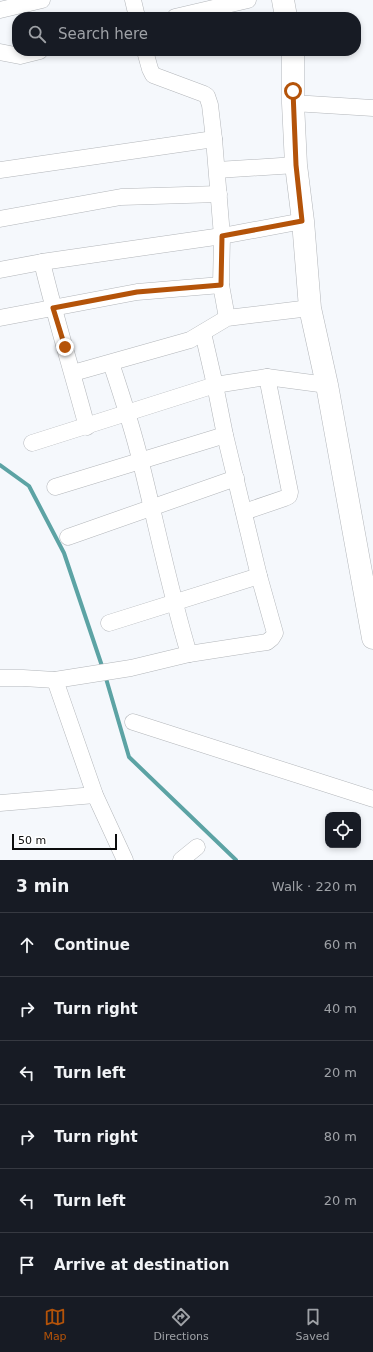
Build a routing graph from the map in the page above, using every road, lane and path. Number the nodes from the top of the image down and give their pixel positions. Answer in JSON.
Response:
{"nodes":[{"id":1,"x":42,"y":0,"type":"edge"},
{"id":2,"x":133,"y":0,"type":"edge"},
{"id":3,"x":248,"y":0,"type":"edge"},
{"id":4,"x":283,"y":0,"type":"edge"},
{"id":5,"x":0,"y":10,"type":"edge"},
{"id":6,"x":136,"y":12,"type":"edge"},
{"id":7,"x":196,"y":12,"type":"edge"},
{"id":8,"x":285,"y":12,"type":"edge"},
{"id":9,"x":0,"y":52,"type":"edge"},
{"id":10,"x":12,"y":54,"type":"edge"},
{"id":11,"x":146,"y":56,"type":"edge"},
{"id":12,"x":293,"y":56,"type":"edge"},
{"id":13,"x":293,"y":103,"type":"junction"},
{"id":14,"x":373,"y":108,"type":"edge"},
{"id":15,"x":214,"y":139,"type":"junction"},
{"id":16,"x":296,"y":165,"type":"junction"},
{"id":17,"x":0,"y":170,"type":"edge"},
{"id":18,"x":217,"y":170,"type":"junction"},
{"id":19,"x":219,"y":194,"type":"junction"},
{"id":20,"x":0,"y":219,"type":"edge"},
{"id":21,"x":302,"y":221,"type":"junction"},
{"id":22,"x":222,"y":236,"type":"junction"},
{"id":23,"x":42,"y":262,"type":"junction"},
{"id":24,"x":0,"y":270,"type":"edge"},
{"id":25,"x":221,"y":285,"type":"junction"},
{"id":26,"x":53,"y":308,"type":"junction"},
{"id":27,"x":310,"y":308,"type":"junction"},
{"id":28,"x":0,"y":318,"type":"edge"},
{"id":29,"x":227,"y":318,"type":"junction"},
{"id":30,"x":202,"y":333,"type":"junction"},
{"id":31,"x":111,"y":363,"type":"junction"},
{"id":32,"x":73,"y":373,"type":"junction"},
{"id":33,"x":267,"y":377,"type":"junction"},
{"id":34,"x":215,"y":385,"type":"junction"},
{"id":35,"x":327,"y":385,"type":"junction"},
{"id":36,"x":128,"y":414,"type":"junction"},
{"id":37,"x":87,"y":426,"type":"junction"},
{"id":38,"x":225,"y":435,"type":"junction"},
{"id":39,"x":32,"y":443,"type":"dead end"},
{"id":40,"x":141,"y":462,"type":"junction"},
{"id":41,"x":236,"y":478,"type":"junction"},
{"id":42,"x":55,"y":487,"type":"dead end"},
{"id":43,"x":151,"y":508,"type":"junction"},
{"id":44,"x":244,"y":512,"type":"junction"},
{"id":45,"x":68,"y":537,"type":"dead end"},
{"id":46,"x":259,"y":576,"type":"junction"},
{"id":47,"x":174,"y":602,"type":"junction"},
{"id":48,"x":109,"y":623,"type":"dead end"},
{"id":49,"x":373,"y":638,"type":"edge"},
{"id":50,"x":188,"y":654,"type":"junction"},
{"id":51,"x":0,"y":678,"type":"edge"},
{"id":52,"x":55,"y":680,"type":"junction"},
{"id":53,"x":133,"y":722,"type":"dead end"},
{"id":54,"x":95,"y":795,"type":"junction"},
{"id":55,"x":373,"y":799,"type":"edge"},
{"id":56,"x":0,"y":803,"type":"edge"},
{"id":57,"x":197,"y":847,"type":"dead end"},
{"id":58,"x":125,"y":860,"type":"edge"},
{"id":59,"x":181,"y":860,"type":"edge"}],
"edges":[{"from":1,"to":5,"type":"street"},
{"from":2,"to":6,"type":"street"},
{"from":3,"to":7,"type":"street"},
{"from":4,"to":8,"type":"street"},
{"from":9,"to":10,"type":"street"},
{"from":11,"to":15,"type":"street"},
{"from":12,"to":13,"type":"street"},
{"from":13,"to":14,"type":"street"},
{"from":13,"to":16,"type":"street"},
{"from":15,"to":17,"type":"street"},
{"from":15,"to":18,"type":"street"},
{"from":16,"to":18,"type":"street"},
{"from":16,"to":21,"type":"street"},
{"from":18,"to":19,"type":"street"},
{"from":19,"to":20,"type":"street"},
{"from":19,"to":22,"type":"street"},
{"from":21,"to":22,"type":"street"},
{"from":21,"to":27,"type":"street"},
{"from":22,"to":23,"type":"street"},
{"from":22,"to":25,"type":"street"},
{"from":23,"to":24,"type":"street"},
{"from":23,"to":26,"type":"street"},
{"from":25,"to":26,"type":"street"},
{"from":25,"to":29,"type":"street"},
{"from":26,"to":28,"type":"street"},
{"from":26,"to":32,"type":"street"},
{"from":27,"to":29,"type":"street"},
{"from":27,"to":35,"type":"street"},
{"from":29,"to":30,"type":"street"},
{"from":30,"to":31,"type":"street"},
{"from":30,"to":34,"type":"street"},
{"from":31,"to":32,"type":"street"},
{"from":31,"to":36,"type":"street"},
{"from":32,"to":37,"type":"street"},
{"from":33,"to":34,"type":"street"},
{"from":33,"to":35,"type":"street"},
{"from":33,"to":44,"type":"street"},
{"from":34,"to":36,"type":"street"},
{"from":34,"to":38,"type":"street"},
{"from":35,"to":49,"type":"street"},
{"from":36,"to":37,"type":"street"},
{"from":36,"to":40,"type":"street"},
{"from":37,"to":39,"type":"street"},
{"from":38,"to":40,"type":"street"},
{"from":38,"to":41,"type":"street"},
{"from":40,"to":42,"type":"street"},
{"from":40,"to":43,"type":"street"},
{"from":41,"to":43,"type":"street"},
{"from":41,"to":44,"type":"street"},
{"from":43,"to":45,"type":"street"},
{"from":43,"to":47,"type":"street"},
{"from":44,"to":46,"type":"street"},
{"from":46,"to":47,"type":"street"},
{"from":46,"to":50,"type":"street"},
{"from":47,"to":48,"type":"street"},
{"from":47,"to":50,"type":"street"},
{"from":50,"to":52,"type":"street"},
{"from":51,"to":52,"type":"street"},
{"from":52,"to":54,"type":"street"},
{"from":53,"to":55,"type":"street"},
{"from":54,"to":56,"type":"street"},
{"from":54,"to":58,"type":"street"},
{"from":57,"to":59,"type":"street"}]}
